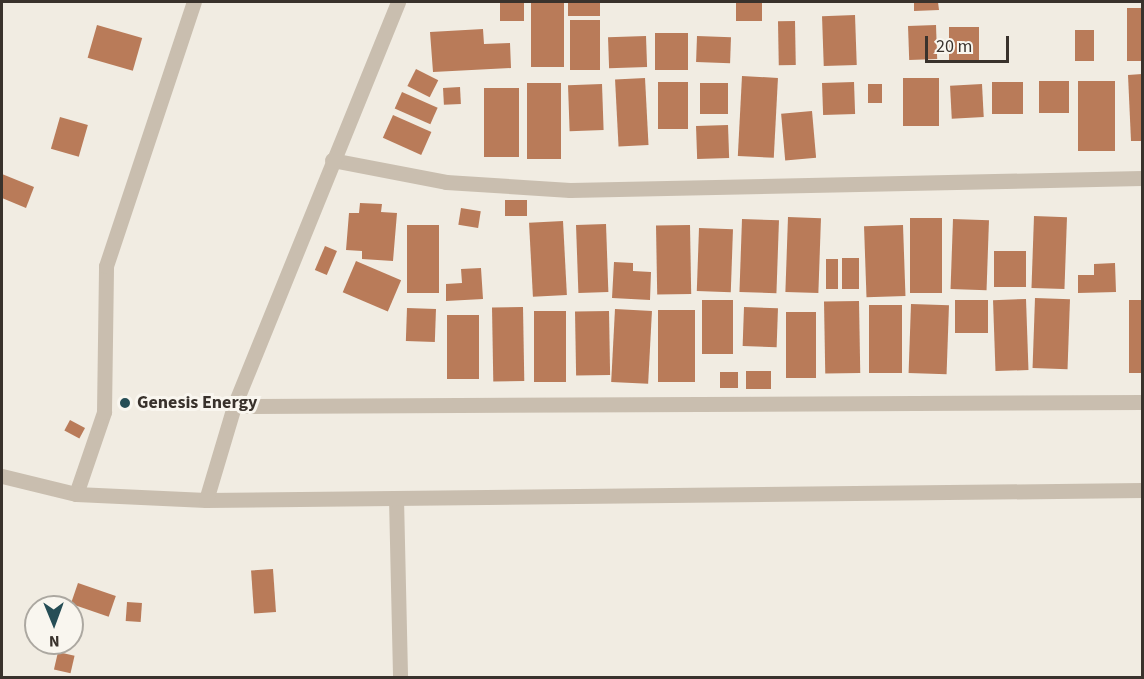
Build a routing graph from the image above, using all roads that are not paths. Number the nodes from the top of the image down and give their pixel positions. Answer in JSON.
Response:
{"nodes":[{"id":1,"x":194,"y":2,"type":"edge"},
{"id":2,"x":398,"y":2,"type":"edge"},
{"id":3,"x":332,"y":160,"type":"junction"},
{"id":4,"x":1143,"y":178,"type":"edge"},
{"id":5,"x":1143,"y":402,"type":"edge"},
{"id":6,"x":234,"y":406,"type":"junction"},
{"id":7,"x":2,"y":476,"type":"edge"},
{"id":8,"x":1143,"y":490,"type":"edge"},
{"id":9,"x":76,"y":494,"type":"junction"},
{"id":10,"x":396,"y":498,"type":"junction"},
{"id":11,"x":206,"y":500,"type":"junction"},
{"id":12,"x":400,"y":678,"type":"edge"}],
"edges":[{"from":1,"to":9,"type":"street"},
{"from":2,"to":3,"type":"street"},
{"from":3,"to":4,"type":"street"},
{"from":3,"to":6,"type":"street"},
{"from":5,"to":6,"type":"street"},
{"from":6,"to":11,"type":"street"},
{"from":7,"to":9,"type":"street"},
{"from":8,"to":10,"type":"street"},
{"from":9,"to":11,"type":"street"},
{"from":10,"to":11,"type":"street"},
{"from":10,"to":12,"type":"street"}]}
